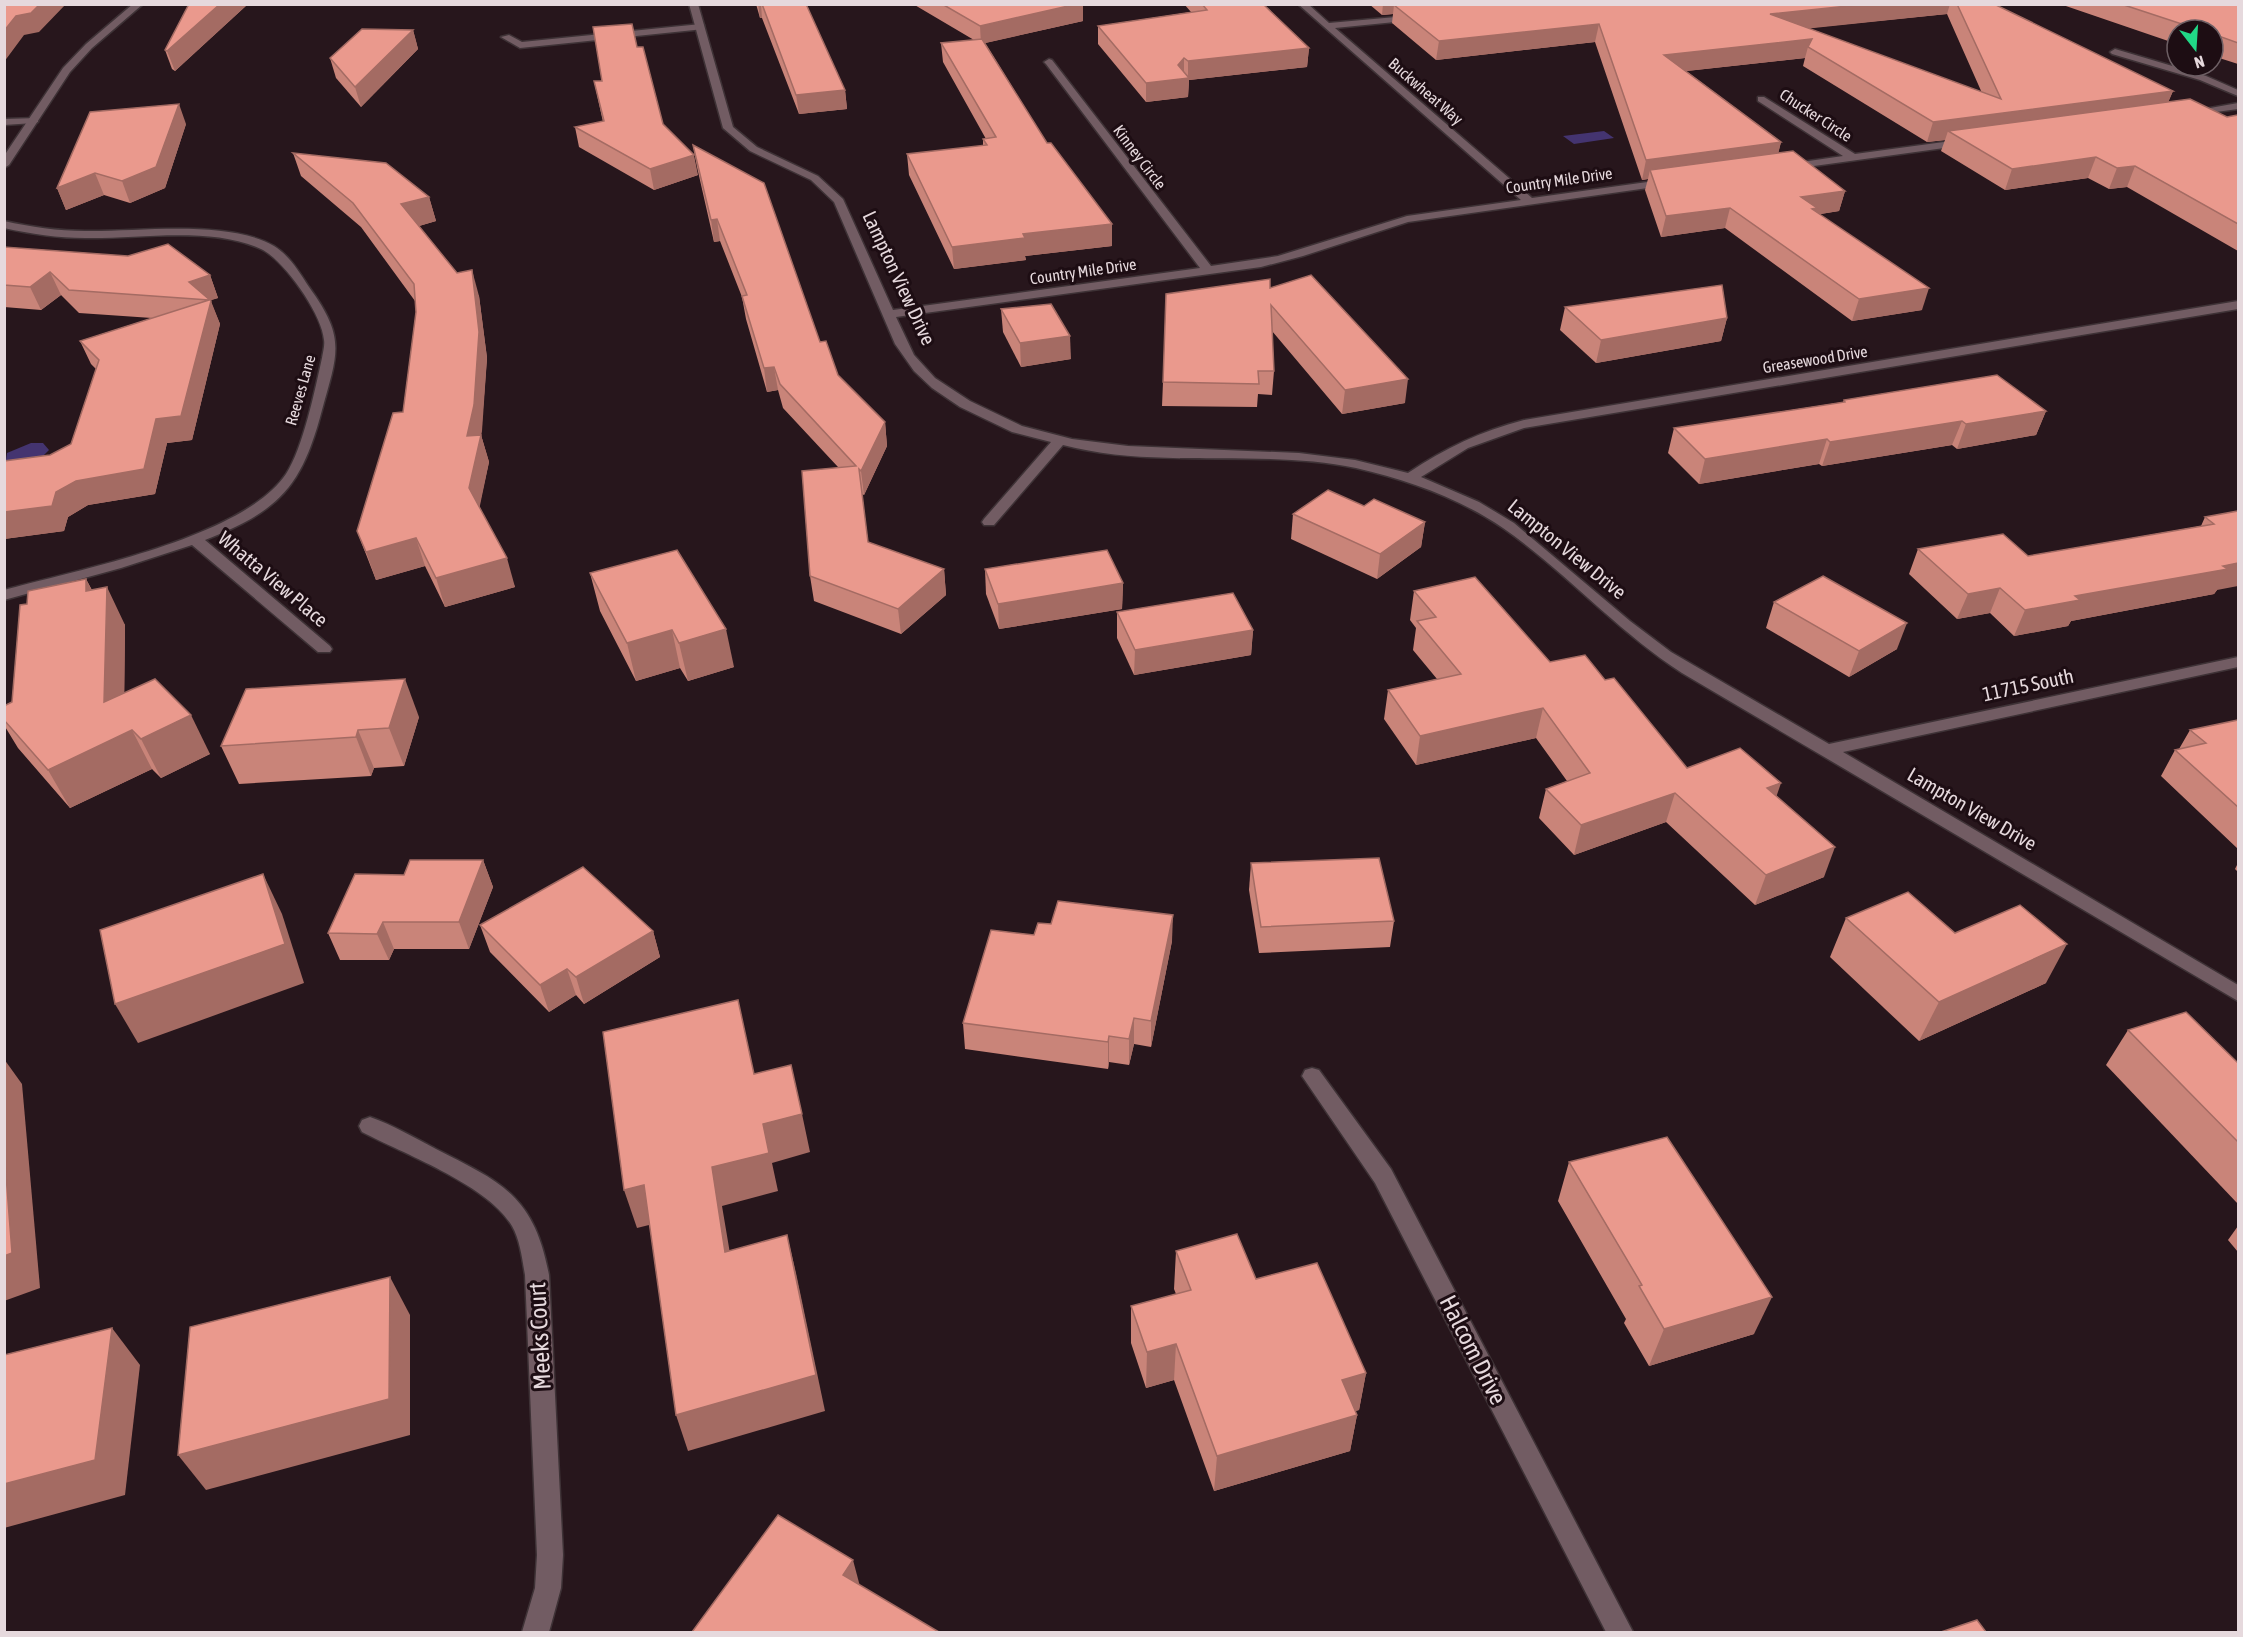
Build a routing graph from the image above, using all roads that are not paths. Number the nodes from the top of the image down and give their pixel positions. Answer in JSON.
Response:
{"nodes":[{"id":1,"x":139,"y":4,"type":"edge"},
{"id":2,"x":693,"y":4,"type":"edge"},
{"id":3,"x":1302,"y":4,"type":"edge"},
{"id":4,"x":1430,"y":15,"type":"edge"},
{"id":5,"x":1328,"y":26,"type":"junction"},
{"id":6,"x":701,"y":27,"type":"junction"},
{"id":7,"x":506,"y":37,"type":"dead end"},
{"id":8,"x":2115,"y":52,"type":"dead end"},
{"id":9,"x":1049,"y":62,"type":"dead end"},
{"id":10,"x":2238,"y":93,"type":"edge"},
{"id":11,"x":1761,"y":99,"type":"dead end"},
{"id":12,"x":2238,"y":106,"type":"edge"},
{"id":13,"x":2178,"y":114,"type":"edge"},
{"id":14,"x":34,"y":120,"type":"junction"},
{"id":15,"x":4,"y":122,"type":"edge"},
{"id":16,"x":1982,"y":140,"type":"edge"},
{"id":17,"x":1854,"y":158,"type":"junction"},
{"id":18,"x":4,"y":165,"type":"edge"},
{"id":19,"x":1773,"y":168,"type":"edge"},
{"id":20,"x":1680,"y":181,"type":"edge"},
{"id":21,"x":1529,"y":201,"type":"junction"},
{"id":22,"x":4,"y":224,"type":"edge"},
{"id":23,"x":1208,"y":270,"type":"junction"},
{"id":24,"x":2238,"y":305,"type":"edge"},
{"id":25,"x":889,"y":314,"type":"junction"},
{"id":26,"x":1060,"y":440,"type":"junction"},
{"id":27,"x":1410,"y":478,"type":"junction"},
{"id":28,"x":989,"y":522,"type":"dead end"},
{"id":29,"x":196,"y":540,"type":"junction"},
{"id":30,"x":4,"y":595,"type":"edge"},
{"id":31,"x":324,"y":649,"type":"dead end"},
{"id":32,"x":2238,"y":662,"type":"edge"},
{"id":33,"x":1826,"y":750,"type":"junction"},
{"id":34,"x":2238,"y":994,"type":"edge"},
{"id":35,"x":1312,"y":1076,"type":"dead end"},
{"id":36,"x":370,"y":1126,"type":"dead end"},
{"id":37,"x":536,"y":1632,"type":"edge"},
{"id":38,"x":1620,"y":1632,"type":"edge"}],
"edges":[{"from":1,"to":14,"type":"street"},
{"from":2,"to":6,"type":"street","name":"Lampton View Drive"},
{"from":3,"to":5,"type":"street","name":"Buckwheat Way"},
{"from":4,"to":5,"type":"street"},
{"from":5,"to":21,"type":"street","name":"Buckwheat Way"},
{"from":6,"to":7,"type":"street"},
{"from":6,"to":25,"type":"street","name":"Lampton View Drive"},
{"from":8,"to":10,"type":"street"},
{"from":9,"to":23,"type":"street","name":"Kinney Circle"},
{"from":11,"to":17,"type":"street","name":"Chucker Circle"},
{"from":12,"to":13,"type":"street"},
{"from":14,"to":15,"type":"street"},
{"from":14,"to":18,"type":"street"},
{"from":16,"to":17,"type":"street"},
{"from":17,"to":19,"type":"street"},
{"from":20,"to":21,"type":"street","name":"Country Mile Drive"},
{"from":21,"to":23,"type":"street","name":"Country Mile Drive"},
{"from":22,"to":29,"type":"street","name":"Reeves Lane"},
{"from":23,"to":25,"type":"street","name":"Country Mile Drive"},
{"from":24,"to":27,"type":"street","name":"Greasewood Drive"},
{"from":25,"to":26,"type":"street","name":"Lampton View Drive"},
{"from":26,"to":27,"type":"street","name":"Lampton View Drive"},
{"from":26,"to":28,"type":"street"},
{"from":27,"to":33,"type":"street","name":"Lampton View Drive"},
{"from":29,"to":30,"type":"street","name":"Reeves Lane"},
{"from":29,"to":31,"type":"street","name":"Whatta View Place"},
{"from":32,"to":33,"type":"street","name":"11715 South"},
{"from":33,"to":34,"type":"street","name":"Lampton View Drive"},
{"from":35,"to":38,"type":"street","name":"Halcom Drive"},
{"from":36,"to":37,"type":"street","name":"Meeks Court"}]}
